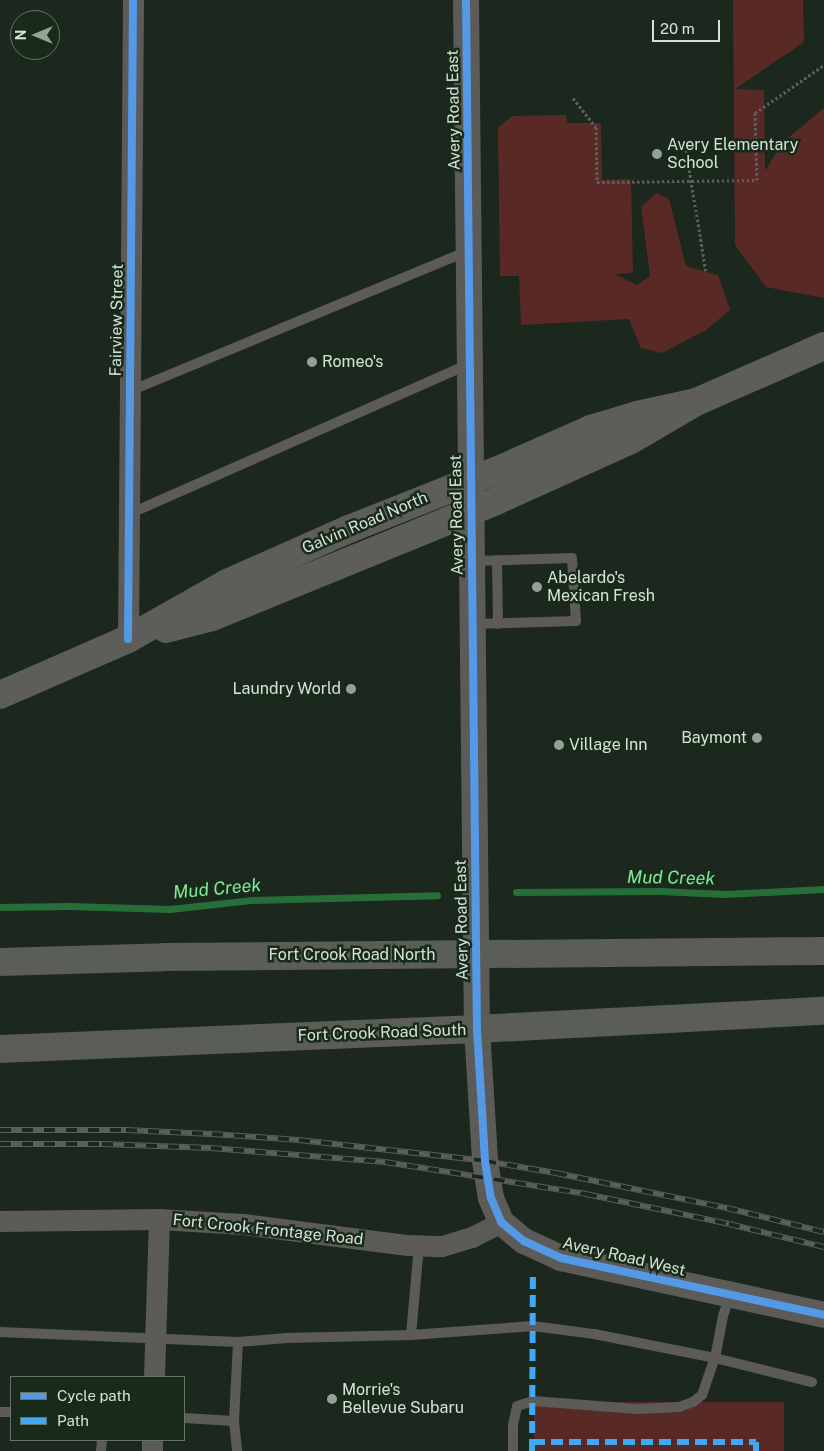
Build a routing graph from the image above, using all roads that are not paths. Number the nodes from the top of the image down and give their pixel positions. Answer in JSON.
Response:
{"nodes":[{"id":1,"x":133,"y":0,"type":"edge"},
{"id":2,"x":466,"y":0,"type":"edge"},
{"id":3,"x":469,"y":250,"type":"junction"},
{"id":4,"x":824,"y":346,"type":"edge"},
{"id":5,"x":470,"y":364,"type":"junction"},
{"id":6,"x":130,"y":391,"type":"junction"},
{"id":7,"x":696,"y":402,"type":"junction"},
{"id":8,"x":470,"y":479,"type":"junction"},
{"id":9,"x":470,"y":512,"type":"junction"},
{"id":10,"x":129,"y":514,"type":"junction"},
{"id":11,"x":497,"y":560,"type":"junction"},
{"id":12,"x":471,"y":561,"type":"junction"},
{"id":13,"x":472,"y":624,"type":"junction"},
{"id":14,"x":498,"y":624,"type":"junction"},
{"id":15,"x":128,"y":640,"type":"junction"},
{"id":16,"x":0,"y":695,"type":"edge"},
{"id":17,"x":824,"y":951,"type":"edge"},
{"id":18,"x":476,"y":954,"type":"junction"},
{"id":19,"x":0,"y":962,"type":"edge"},
{"id":20,"x":824,"y":1011,"type":"edge"},
{"id":21,"x":477,"y":1029,"type":"junction"},
{"id":22,"x":0,"y":1049,"type":"edge"},
{"id":23,"x":159,"y":1219,"type":"junction"},
{"id":24,"x":0,"y":1221,"type":"edge"},
{"id":25,"x":501,"y":1222,"type":"junction"},
{"id":26,"x":419,"y":1246,"type":"junction"},
{"id":27,"x":730,"y":1295,"type":"junction"},
{"id":28,"x":824,"y":1315,"type":"edge"},
{"id":29,"x":0,"y":1332,"type":"edge"},
{"id":30,"x":411,"y":1335,"type":"junction"},
{"id":31,"x":155,"y":1340,"type":"junction"},
{"id":32,"x":238,"y":1342,"type":"junction"},
{"id":33,"x":715,"y":1358,"type":"junction"},
{"id":34,"x":154,"y":1376,"type":"edge"},
{"id":35,"x":812,"y":1382,"type":"dead end"},
{"id":36,"x":185,"y":1418,"type":"edge"},
{"id":37,"x":234,"y":1421,"type":"junction"},
{"id":38,"x":237,"y":1451,"type":"edge"},
{"id":39,"x":513,"y":1451,"type":"edge"}],
"edges":[{"from":1,"to":6,"type":"street","name":"Fairview Street"},
{"from":2,"to":3,"type":"street","name":"Avery Road East"},
{"from":3,"to":5,"type":"street","name":"Avery Road East"},
{"from":3,"to":6,"type":"lane"},
{"from":4,"to":7,"type":"main road","name":"Galvin Road North"},
{"from":5,"to":8,"type":"street","name":"Avery Road East"},
{"from":5,"to":10,"type":"lane"},
{"from":6,"to":10,"type":"street","name":"Fairview Street"},
{"from":7,"to":8,"type":"main road","name":"Galvin Road North"},
{"from":7,"to":9,"type":"main road","name":"Galvin Road North"},
{"from":8,"to":9,"type":"street","name":"Avery Road East"},
{"from":8,"to":15,"type":"main road","name":"Galvin Road North"},
{"from":9,"to":12,"type":"street","name":"Avery Road East"},
{"from":9,"to":15,"type":"main road","name":"Galvin Road North"},
{"from":10,"to":15,"type":"street","name":"Fairview Street"},
{"from":11,"to":12,"type":"lane"},
{"from":11,"to":14,"type":"lane"},
{"from":11,"to":14,"type":"lane"},
{"from":12,"to":13,"type":"street","name":"Avery Road East"},
{"from":13,"to":14,"type":"lane"},
{"from":13,"to":18,"type":"street","name":"Avery Road East"},
{"from":15,"to":16,"type":"main road","name":"Galvin Road North"},
{"from":17,"to":18,"type":"main road","name":"Fort Crook Road North"},
{"from":18,"to":19,"type":"main road","name":"Fort Crook Road North"},
{"from":18,"to":21,"type":"street","name":"Avery Road East"},
{"from":20,"to":21,"type":"main road","name":"Fort Crook Road South"},
{"from":21,"to":22,"type":"main road","name":"Fort Crook Road South"},
{"from":21,"to":25,"type":"street","name":"Avery Road West"},
{"from":23,"to":24,"type":"street","name":"Fort Crook Frontage Road"},
{"from":23,"to":26,"type":"street","name":"Fort Crook Frontage Road"},
{"from":23,"to":31,"type":"street"},
{"from":25,"to":26,"type":"street","name":"Fort Crook Frontage Road"},
{"from":25,"to":27,"type":"street","name":"Avery Road West"},
{"from":26,"to":30,"type":"lane"},
{"from":27,"to":28,"type":"street","name":"Avery Road West"},
{"from":27,"to":33,"type":"lane"},
{"from":29,"to":31,"type":"lane"},
{"from":30,"to":32,"type":"lane"},
{"from":30,"to":33,"type":"lane"},
{"from":31,"to":32,"type":"lane"},
{"from":31,"to":34,"type":"street"},
{"from":32,"to":37,"type":"lane"},
{"from":33,"to":35,"type":"lane"},
{"from":33,"to":39,"type":"lane"},
{"from":36,"to":37,"type":"lane"},
{"from":37,"to":38,"type":"lane"}]}
